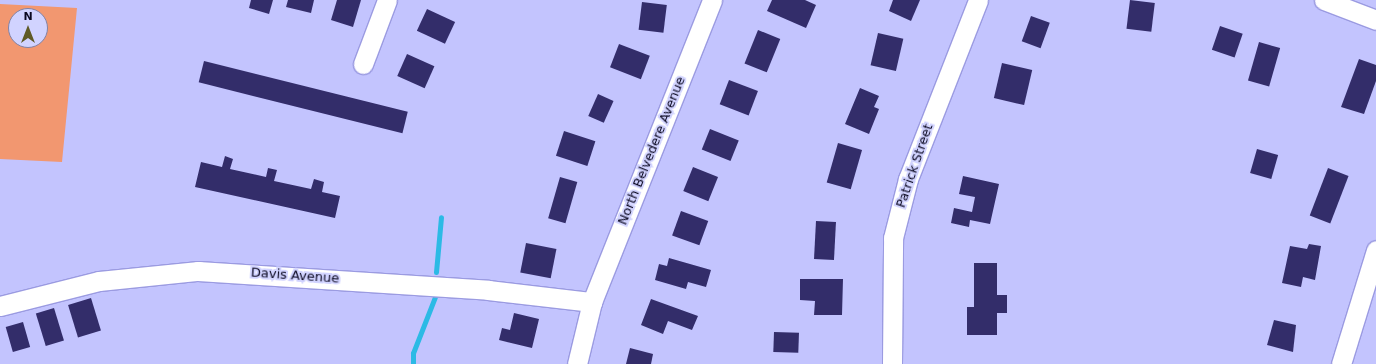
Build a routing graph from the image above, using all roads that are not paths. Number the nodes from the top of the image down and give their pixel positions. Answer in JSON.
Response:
{"nodes":[{"id":1,"x":387,"y":0,"type":"edge"},
{"id":2,"x":712,"y":0,"type":"edge"},
{"id":3,"x":978,"y":0,"type":"edge"},
{"id":4,"x":1324,"y":0,"type":"edge"},
{"id":5,"x":1376,"y":20,"type":"edge"},
{"id":6,"x":363,"y":64,"type":"dead end"},
{"id":7,"x":1376,"y":250,"type":"edge"},
{"id":8,"x":592,"y":302,"type":"junction"},
{"id":9,"x":0,"y":306,"type":"edge"},
{"id":10,"x":577,"y":364,"type":"edge"},
{"id":11,"x":892,"y":364,"type":"edge"},
{"id":12,"x":1341,"y":364,"type":"edge"}],
"edges":[{"from":1,"to":6,"type":"street"},
{"from":2,"to":8,"type":"street","name":"North Belvedere Avenue"},
{"from":3,"to":11,"type":"street","name":"Patrick Street"},
{"from":4,"to":5,"type":"street"},
{"from":7,"to":12,"type":"street"},
{"from":8,"to":9,"type":"street","name":"Davis Avenue"},
{"from":8,"to":10,"type":"street","name":"North Belvedere Avenue"}]}
